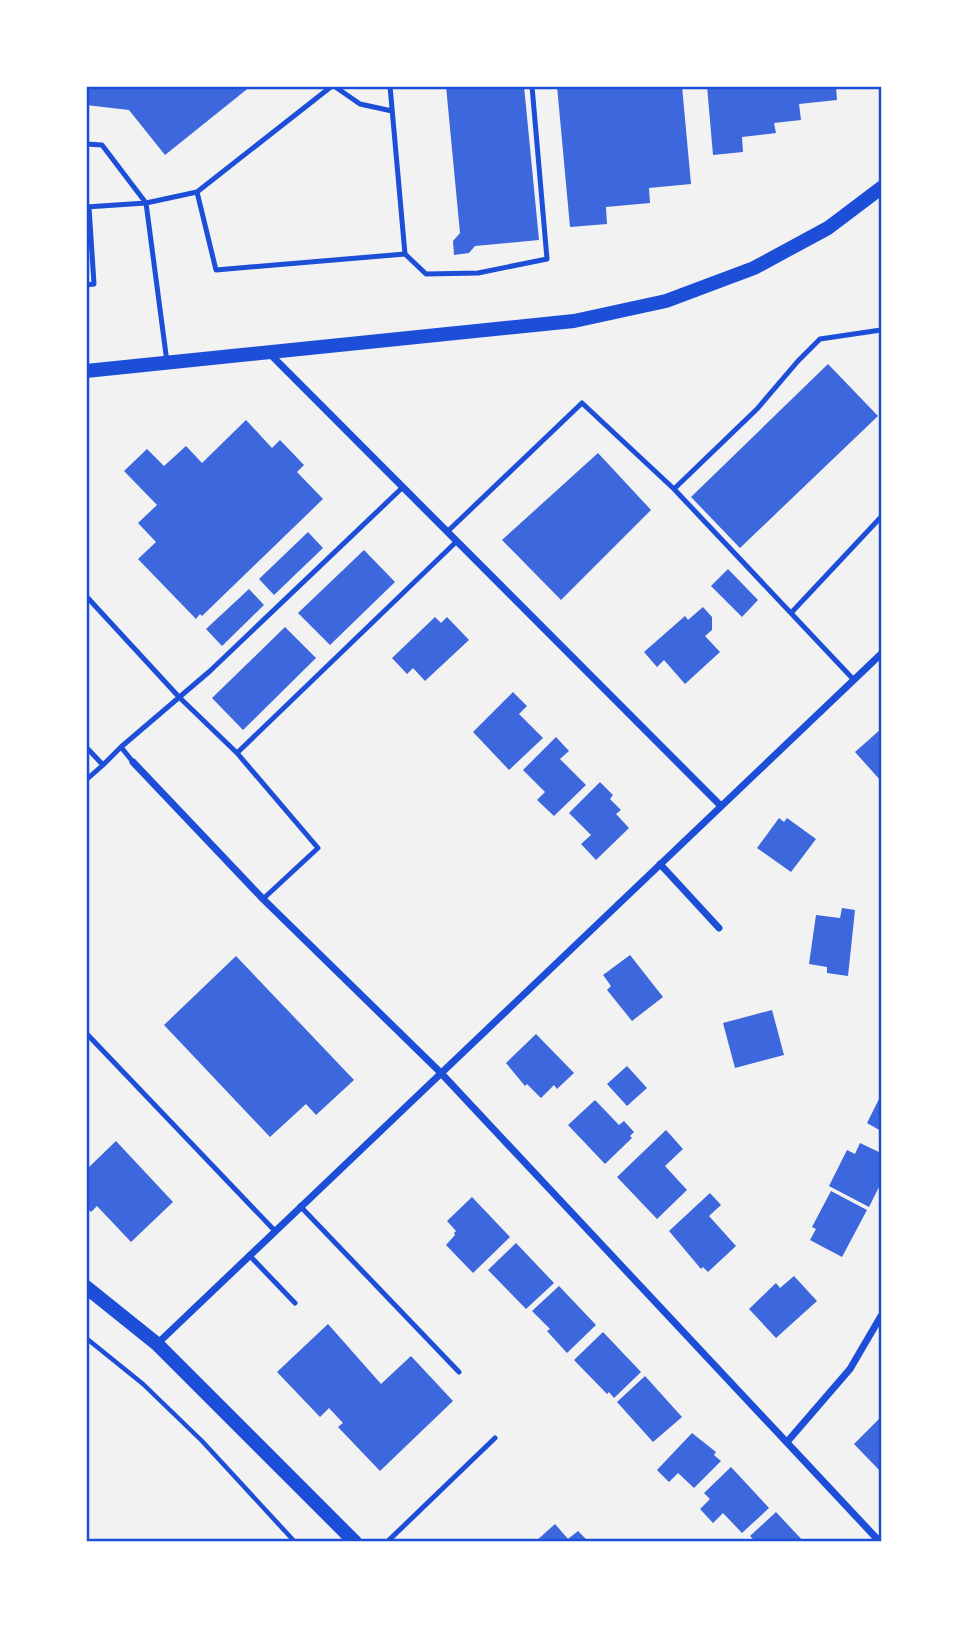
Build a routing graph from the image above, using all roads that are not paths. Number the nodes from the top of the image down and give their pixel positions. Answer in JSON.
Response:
{"nodes":[{"id":1,"x":333,"y":86,"type":"edge"},
{"id":2,"x":390,"y":86,"type":"edge"},
{"id":3,"x":532,"y":86,"type":"edge"},
{"id":4,"x":392,"y":111,"type":"junction"},
{"id":5,"x":86,"y":144,"type":"edge"},
{"id":6,"x":881,"y":188,"type":"edge"},
{"id":7,"x":197,"y":192,"type":"junction"},
{"id":8,"x":146,"y":202,"type":"junction"},
{"id":9,"x":87,"y":207,"type":"edge"},
{"id":10,"x":405,"y":254,"type":"junction"},
{"id":11,"x":86,"y":285,"type":"edge"},
{"id":12,"x":881,"y":330,"type":"edge"},
{"id":13,"x":268,"y":352,"type":"junction"},
{"id":14,"x":167,"y":362,"type":"junction"},
{"id":15,"x":86,"y":371,"type":"edge"},
{"id":16,"x":403,"y":487,"type":"junction"},
{"id":17,"x":674,"y":489,"type":"junction"},
{"id":18,"x":881,"y":517,"type":"edge"},
{"id":19,"x":447,"y":532,"type":"junction"},
{"id":20,"x":457,"y":541,"type":"junction"},
{"id":21,"x":86,"y":596,"type":"edge"},
{"id":22,"x":790,"y":613,"type":"junction"},
{"id":23,"x":881,"y":654,"type":"edge"},
{"id":24,"x":854,"y":680,"type":"junction"},
{"id":25,"x":179,"y":697,"type":"junction"},
{"id":26,"x":86,"y":747,"type":"edge"},
{"id":27,"x":121,"y":747,"type":"junction"},
{"id":28,"x":237,"y":753,"type":"junction"},
{"id":29,"x":133,"y":762,"type":"joint"},
{"id":30,"x":103,"y":765,"type":"junction"},
{"id":31,"x":86,"y":780,"type":"edge"},
{"id":32,"x":720,"y":806,"type":"junction"},
{"id":33,"x":660,"y":863,"type":"junction"},
{"id":34,"x":263,"y":899,"type":"junction"},
{"id":35,"x":719,"y":928,"type":"dead end"},
{"id":36,"x":86,"y":1033,"type":"edge"},
{"id":37,"x":440,"y":1072,"type":"junction"},
{"id":38,"x":300,"y":1206,"type":"junction"},
{"id":39,"x":275,"y":1231,"type":"junction"},
{"id":40,"x":249,"y":1255,"type":"junction"},
{"id":41,"x":86,"y":1287,"type":"edge"},
{"id":42,"x":295,"y":1303,"type":"dead end"},
{"id":43,"x":881,"y":1316,"type":"edge"},
{"id":44,"x":157,"y":1344,"type":"junction"},
{"id":45,"x":458,"y":1372,"type":"dead end"},
{"id":46,"x":495,"y":1438,"type":"dead end"},
{"id":47,"x":787,"y":1442,"type":"junction"},
{"id":48,"x":355,"y":1542,"type":"edge"},
{"id":49,"x":387,"y":1542,"type":"edge"},
{"id":50,"x":880,"y":1542,"type":"edge"}],
"edges":[{"from":1,"to":4,"type":"lane"},
{"from":1,"to":7,"type":"lane"},
{"from":2,"to":4,"type":"lane"},
{"from":3,"to":10,"type":"lane"},
{"from":4,"to":10,"type":"lane"},
{"from":5,"to":8,"type":"lane"},
{"from":6,"to":13,"type":"main road"},
{"from":7,"to":8,"type":"lane"},
{"from":7,"to":10,"type":"lane"},
{"from":8,"to":9,"type":"lane"},
{"from":8,"to":14,"type":"lane"},
{"from":9,"to":11,"type":"lane"},
{"from":12,"to":17,"type":"lane"},
{"from":13,"to":14,"type":"main road"},
{"from":13,"to":16,"type":"street"},
{"from":14,"to":15,"type":"main road"},
{"from":16,"to":19,"type":"street"},
{"from":16,"to":25,"type":"lane"},
{"from":17,"to":19,"type":"lane"},
{"from":17,"to":22,"type":"lane"},
{"from":18,"to":22,"type":"lane"},
{"from":19,"to":20,"type":"street"},
{"from":20,"to":28,"type":"lane"},
{"from":20,"to":32,"type":"street"},
{"from":21,"to":25,"type":"lane"},
{"from":22,"to":24,"type":"lane"},
{"from":23,"to":24,"type":"street"},
{"from":24,"to":32,"type":"street"},
{"from":25,"to":27,"type":"lane"},
{"from":25,"to":28,"type":"lane"},
{"from":26,"to":30,"type":"lane"},
{"from":27,"to":29,"type":"lane"},
{"from":27,"to":30,"type":"lane"},
{"from":28,"to":34,"type":"lane"},
{"from":29,"to":34,"type":"street"},
{"from":30,"to":31,"type":"lane"},
{"from":32,"to":33,"type":"street"},
{"from":33,"to":35,"type":"street"},
{"from":33,"to":37,"type":"street"},
{"from":34,"to":37,"type":"street"},
{"from":36,"to":39,"type":"lane"},
{"from":37,"to":38,"type":"street"},
{"from":37,"to":47,"type":"street"},
{"from":38,"to":39,"type":"street"},
{"from":38,"to":45,"type":"lane"},
{"from":39,"to":40,"type":"street"},
{"from":40,"to":42,"type":"lane"},
{"from":40,"to":44,"type":"street"},
{"from":41,"to":44,"type":"main road"},
{"from":43,"to":47,"type":"street"},
{"from":44,"to":48,"type":"main road"},
{"from":46,"to":49,"type":"lane"},
{"from":47,"to":50,"type":"street"}]}
